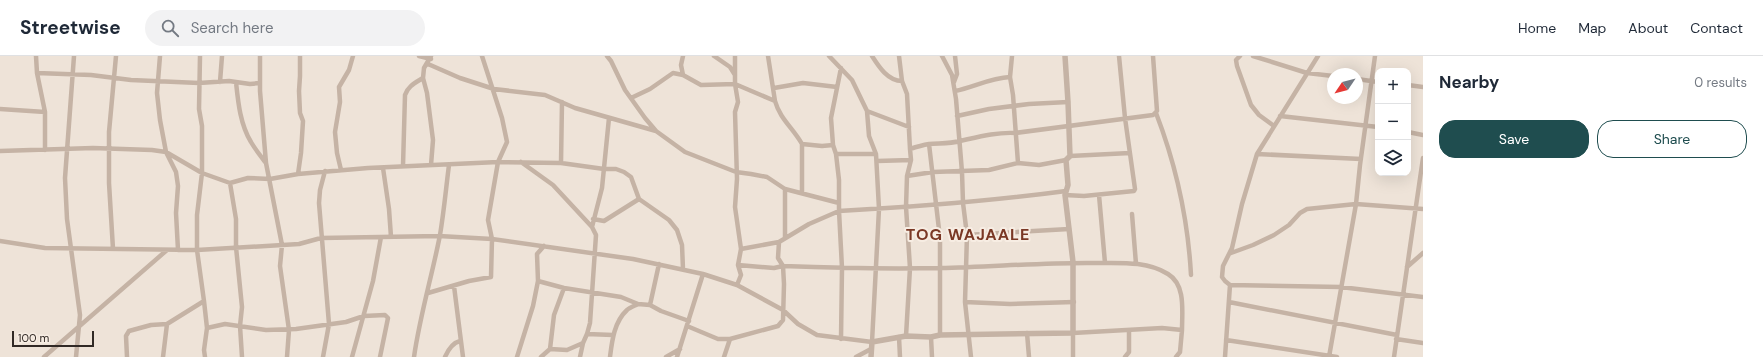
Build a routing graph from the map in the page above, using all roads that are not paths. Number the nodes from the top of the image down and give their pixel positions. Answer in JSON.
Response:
{"nodes":[{"id":1,"x":36,"y":56,"type":"edge"},
{"id":2,"x":74,"y":56,"type":"edge"},
{"id":3,"x":116,"y":56,"type":"edge"},
{"id":4,"x":160,"y":56,"type":"edge"},
{"id":5,"x":200,"y":56,"type":"edge"},
{"id":6,"x":222,"y":56,"type":"edge"},
{"id":7,"x":260,"y":56,"type":"edge"},
{"id":8,"x":300,"y":56,"type":"edge"},
{"id":9,"x":353,"y":56,"type":"edge"},
{"id":10,"x":419,"y":56,"type":"edge"},
{"id":11,"x":482,"y":56,"type":"edge"},
{"id":12,"x":607,"y":56,"type":"edge"},
{"id":13,"x":683,"y":56,"type":"edge"},
{"id":14,"x":714,"y":56,"type":"edge"},
{"id":15,"x":735,"y":56,"type":"edge"},
{"id":16,"x":768,"y":56,"type":"edge"},
{"id":17,"x":829,"y":56,"type":"edge"},
{"id":18,"x":872,"y":56,"type":"edge"},
{"id":19,"x":899,"y":56,"type":"edge"},
{"id":20,"x":942,"y":56,"type":"edge"},
{"id":21,"x":955,"y":56,"type":"edge"},
{"id":22,"x":1012,"y":56,"type":"edge"},
{"id":23,"x":1065,"y":56,"type":"edge"},
{"id":24,"x":1118,"y":56,"type":"edge"},
{"id":25,"x":1153,"y":56,"type":"edge"},
{"id":26,"x":1240,"y":56,"type":"edge"},
{"id":27,"x":1254,"y":56,"type":"edge"},
{"id":28,"x":1318,"y":56,"type":"edge"},
{"id":29,"x":1376,"y":56,"type":"edge"},
{"id":30,"x":431,"y":57,"type":"edge"},
{"id":31,"x":428,"y":64,"type":"junction"},
{"id":32,"x":841,"y":68,"type":"junction"},
{"id":33,"x":1376,"y":68,"type":"edge"},
{"id":34,"x":37,"y":73,"type":"junction"},
{"id":35,"x":1307,"y":73,"type":"junction"},
{"id":36,"x":72,"y":75,"type":"junction"},
{"id":37,"x":682,"y":75,"type":"junction"},
{"id":38,"x":735,"y":75,"type":"junction"},
{"id":39,"x":1327,"y":75,"type":"edge"},
{"id":40,"x":114,"y":78,"type":"junction"},
{"id":41,"x":423,"y":78,"type":"junction"},
{"id":42,"x":1010,"y":78,"type":"junction"},
{"id":43,"x":902,"y":80,"type":"junction"},
{"id":44,"x":1363,"y":80,"type":"edge"},
{"id":45,"x":157,"y":81,"type":"junction"},
{"id":46,"x":1375,"y":81,"type":"edge"},
{"id":47,"x":220,"y":82,"type":"junction"},
{"id":48,"x":236,"y":82,"type":"junction"},
{"id":49,"x":199,"y":83,"type":"junction"},
{"id":50,"x":260,"y":83,"type":"junction"},
{"id":51,"x":954,"y":83,"type":"junction"},
{"id":52,"x":735,"y":84,"type":"junction"},
{"id":53,"x":1375,"y":85,"type":"edge"},
{"id":54,"x":1411,"y":85,"type":"edge"},
{"id":55,"x":837,"y":87,"type":"junction"},
{"id":56,"x":1423,"y":87,"type":"edge"},
{"id":57,"x":774,"y":88,"type":"junction"},
{"id":58,"x":494,"y":89,"type":"junction"},
{"id":59,"x":955,"y":91,"type":"junction"},
{"id":60,"x":631,"y":98,"type":"junction"},
{"id":61,"x":776,"y":101,"type":"junction"},
{"id":62,"x":562,"y":102,"type":"junction"},
{"id":63,"x":1068,"y":102,"type":"junction"},
{"id":64,"x":1014,"y":106,"type":"junction"},
{"id":65,"x":0,"y":109,"type":"edge"},
{"id":66,"x":867,"y":111,"type":"junction"},
{"id":67,"x":45,"y":112,"type":"junction"},
{"id":68,"x":1156,"y":114,"type":"junction"},
{"id":69,"x":957,"y":116,"type":"junction"},
{"id":70,"x":1280,"y":116,"type":"junction"},
{"id":71,"x":609,"y":118,"type":"junction"},
{"id":72,"x":1125,"y":118,"type":"junction"},
{"id":73,"x":1366,"y":125,"type":"junction"},
{"id":74,"x":1069,"y":126,"type":"junction"},
{"id":75,"x":1274,"y":126,"type":"junction"},
{"id":76,"x":1375,"y":126,"type":"edge"},
{"id":77,"x":909,"y":127,"type":"junction"},
{"id":78,"x":656,"y":131,"type":"junction"},
{"id":79,"x":1015,"y":133,"type":"junction"},
{"id":80,"x":1411,"y":133,"type":"edge"},
{"id":81,"x":1423,"y":135,"type":"edge"},
{"id":82,"x":960,"y":141,"type":"junction"},
{"id":83,"x":802,"y":144,"type":"junction"},
{"id":84,"x":929,"y":144,"type":"junction"},
{"id":85,"x":833,"y":145,"type":"junction"},
{"id":86,"x":68,"y":148,"type":"junction"},
{"id":87,"x":109,"y":149,"type":"junction"},
{"id":88,"x":910,"y":149,"type":"junction"},
{"id":89,"x":45,"y":150,"type":"junction"},
{"id":90,"x":0,"y":151,"type":"edge"},
{"id":91,"x":166,"y":152,"type":"junction"},
{"id":92,"x":1130,"y":153,"type":"junction"},
{"id":93,"x":836,"y":154,"type":"junction"},
{"id":94,"x":876,"y":154,"type":"junction"},
{"id":95,"x":1257,"y":154,"type":"junction"},
{"id":96,"x":1068,"y":158,"type":"junction"},
{"id":97,"x":1423,"y":158,"type":"edge"},
{"id":98,"x":1361,"y":159,"type":"junction"},
{"id":99,"x":910,"y":160,"type":"junction"},
{"id":100,"x":877,"y":161,"type":"junction"},
{"id":101,"x":498,"y":162,"type":"junction"},
{"id":102,"x":521,"y":162,"type":"junction"},
{"id":103,"x":266,"y":163,"type":"junction"},
{"id":104,"x":561,"y":163,"type":"junction"},
{"id":105,"x":1018,"y":163,"type":"junction"},
{"id":106,"x":431,"y":165,"type":"junction"},
{"id":107,"x":449,"y":165,"type":"junction"},
{"id":108,"x":404,"y":166,"type":"junction"},
{"id":109,"x":383,"y":168,"type":"junction"},
{"id":110,"x":604,"y":169,"type":"junction"},
{"id":111,"x":341,"y":170,"type":"junction"},
{"id":112,"x":326,"y":171,"type":"junction"},
{"id":113,"x":736,"y":172,"type":"junction"},
{"id":114,"x":933,"y":172,"type":"junction"},
{"id":115,"x":962,"y":172,"type":"junction"},
{"id":116,"x":202,"y":173,"type":"junction"},
{"id":117,"x":298,"y":174,"type":"junction"},
{"id":118,"x":907,"y":176,"type":"junction"},
{"id":119,"x":270,"y":180,"type":"junction"},
{"id":120,"x":230,"y":183,"type":"junction"},
{"id":121,"x":785,"y":189,"type":"junction"},
{"id":122,"x":1066,"y":193,"type":"junction"},
{"id":123,"x":802,"y":194,"type":"junction"},
{"id":124,"x":1099,"y":195,"type":"junction"},
{"id":125,"x":639,"y":199,"type":"junction"},
{"id":126,"x":839,"y":203,"type":"junction"},
{"id":127,"x":963,"y":203,"type":"junction"},
{"id":128,"x":1356,"y":204,"type":"junction"},
{"id":129,"x":936,"y":205,"type":"junction"},
{"id":130,"x":906,"y":206,"type":"junction"},
{"id":131,"x":1423,"y":208,"type":"edge"},
{"id":132,"x":879,"y":209,"type":"junction"},
{"id":133,"x":1415,"y":209,"type":"junction"},
{"id":134,"x":839,"y":211,"type":"junction"},
{"id":135,"x":1132,"y":214,"type":"dead end"},
{"id":136,"x":593,"y":219,"type":"junction"},
{"id":137,"x":592,"y":227,"type":"junction"},
{"id":138,"x":1069,"y":229,"type":"junction"},
{"id":139,"x":967,"y":235,"type":"junction"},
{"id":140,"x":439,"y":236,"type":"junction"},
{"id":141,"x":381,"y":237,"type":"junction"},
{"id":142,"x":391,"y":237,"type":"junction"},
{"id":143,"x":321,"y":238,"type":"junction"},
{"id":144,"x":785,"y":238,"type":"junction"},
{"id":145,"x":492,"y":240,"type":"junction"},
{"id":146,"x":0,"y":241,"type":"edge"},
{"id":147,"x":779,"y":242,"type":"junction"},
{"id":148,"x":282,"y":245,"type":"junction"},
{"id":149,"x":544,"y":246,"type":"junction"},
{"id":150,"x":71,"y":248,"type":"junction"},
{"id":151,"x":236,"y":248,"type":"junction"},
{"id":152,"x":113,"y":249,"type":"junction"},
{"id":153,"x":741,"y":249,"type":"junction"},
{"id":154,"x":166,"y":250,"type":"junction"},
{"id":155,"x":178,"y":250,"type":"junction"},
{"id":156,"x":197,"y":250,"type":"junction"},
{"id":157,"x":595,"y":253,"type":"junction"},
{"id":158,"x":1230,"y":253,"type":"junction"},
{"id":159,"x":1423,"y":253,"type":"edge"},
{"id":160,"x":1073,"y":262,"type":"junction"},
{"id":161,"x":1105,"y":263,"type":"junction"},
{"id":162,"x":659,"y":264,"type":"junction"},
{"id":163,"x":1136,"y":264,"type":"junction"},
{"id":164,"x":738,"y":265,"type":"junction"},
{"id":165,"x":783,"y":266,"type":"junction"},
{"id":166,"x":967,"y":267,"type":"junction"},
{"id":167,"x":1407,"y":267,"type":"junction"},
{"id":168,"x":842,"y":268,"type":"junction"},
{"id":169,"x":910,"y":268,"type":"junction"},
{"id":170,"x":940,"y":268,"type":"junction"},
{"id":171,"x":683,"y":269,"type":"junction"},
{"id":172,"x":876,"y":269,"type":"junction"},
{"id":173,"x":703,"y":274,"type":"junction"},
{"id":174,"x":1191,"y":275,"type":"dead end"},
{"id":175,"x":538,"y":281,"type":"junction"},
{"id":176,"x":1230,"y":284,"type":"junction"},
{"id":177,"x":737,"y":285,"type":"junction"},
{"id":178,"x":454,"y":286,"type":"junction"},
{"id":179,"x":1341,"y":287,"type":"junction"},
{"id":180,"x":564,"y":288,"type":"junction"},
{"id":181,"x":592,"y":292,"type":"junction"},
{"id":182,"x":428,"y":293,"type":"junction"},
{"id":183,"x":1403,"y":295,"type":"junction"},
{"id":184,"x":1423,"y":296,"type":"edge"},
{"id":185,"x":204,"y":301,"type":"junction"},
{"id":186,"x":965,"y":302,"type":"junction"},
{"id":187,"x":1074,"y":302,"type":"junction"},
{"id":188,"x":1229,"y":302,"type":"junction"},
{"id":189,"x":638,"y":304,"type":"junction"},
{"id":190,"x":650,"y":304,"type":"junction"},
{"id":191,"x":783,"y":310,"type":"junction"},
{"id":192,"x":364,"y":316,"type":"junction"},
{"id":193,"x":689,"y":321,"type":"junction"},
{"id":194,"x":167,"y":324,"type":"junction"},
{"id":195,"x":329,"y":324,"type":"junction"},
{"id":196,"x":1334,"y":324,"type":"junction"},
{"id":197,"x":240,"y":326,"type":"junction"},
{"id":198,"x":687,"y":326,"type":"junction"},
{"id":199,"x":78,"y":328,"type":"junction"},
{"id":200,"x":207,"y":328,"type":"junction"},
{"id":201,"x":289,"y":330,"type":"junction"},
{"id":202,"x":1129,"y":330,"type":"junction"},
{"id":203,"x":1182,"y":330,"type":"junction"},
{"id":204,"x":1027,"y":333,"type":"junction"},
{"id":205,"x":1073,"y":333,"type":"junction"},
{"id":206,"x":587,"y":334,"type":"junction"},
{"id":207,"x":968,"y":334,"type":"junction"},
{"id":208,"x":613,"y":335,"type":"junction"},
{"id":209,"x":940,"y":335,"type":"junction"},
{"id":210,"x":906,"y":336,"type":"junction"},
{"id":211,"x":931,"y":337,"type":"junction"},
{"id":212,"x":1397,"y":337,"type":"junction"},
{"id":213,"x":899,"y":338,"type":"junction"},
{"id":214,"x":730,"y":339,"type":"junction"},
{"id":215,"x":841,"y":339,"type":"junction"},
{"id":216,"x":1226,"y":340,"type":"junction"},
{"id":217,"x":460,"y":341,"type":"junction"},
{"id":218,"x":872,"y":342,"type":"junction"},
{"id":219,"x":582,"y":343,"type":"junction"},
{"id":220,"x":1423,"y":343,"type":"edge"},
{"id":221,"x":550,"y":349,"type":"junction"},
{"id":222,"x":680,"y":349,"type":"junction"},
{"id":223,"x":871,"y":349,"type":"junction"},
{"id":224,"x":44,"y":357,"type":"edge"},
{"id":225,"x":76,"y":357,"type":"edge"},
{"id":226,"x":127,"y":357,"type":"edge"},
{"id":227,"x":163,"y":357,"type":"edge"},
{"id":228,"x":205,"y":357,"type":"edge"},
{"id":229,"x":242,"y":357,"type":"edge"},
{"id":230,"x":287,"y":357,"type":"edge"},
{"id":231,"x":323,"y":357,"type":"edge"},
{"id":232,"x":352,"y":357,"type":"edge"},
{"id":233,"x":380,"y":357,"type":"edge"},
{"id":234,"x":414,"y":357,"type":"edge"},
{"id":235,"x":445,"y":357,"type":"edge"},
{"id":236,"x":463,"y":357,"type":"edge"},
{"id":237,"x":517,"y":357,"type":"edge"},
{"id":238,"x":541,"y":357,"type":"edge"},
{"id":239,"x":580,"y":357,"type":"edge"},
{"id":240,"x":610,"y":357,"type":"edge"},
{"id":241,"x":666,"y":357,"type":"edge"},
{"id":242,"x":677,"y":357,"type":"edge"},
{"id":243,"x":724,"y":357,"type":"edge"},
{"id":244,"x":856,"y":357,"type":"edge"},
{"id":245,"x":871,"y":357,"type":"edge"},
{"id":246,"x":900,"y":357,"type":"edge"},
{"id":247,"x":932,"y":357,"type":"edge"},
{"id":248,"x":971,"y":357,"type":"edge"},
{"id":249,"x":1029,"y":357,"type":"edge"},
{"id":250,"x":1073,"y":357,"type":"edge"},
{"id":251,"x":1125,"y":357,"type":"edge"},
{"id":252,"x":1176,"y":357,"type":"edge"},
{"id":253,"x":1225,"y":357,"type":"edge"},
{"id":254,"x":1329,"y":357,"type":"edge"},
{"id":255,"x":1337,"y":357,"type":"edge"},
{"id":256,"x":1394,"y":357,"type":"edge"}],
"edges":[{"from":1,"to":34,"type":"street"},
{"from":2,"to":36,"type":"street"},
{"from":3,"to":40,"type":"street"},
{"from":4,"to":45,"type":"street"},
{"from":5,"to":49,"type":"street"},
{"from":6,"to":47,"type":"street"},
{"from":7,"to":50,"type":"street"},
{"from":8,"to":117,"type":"street"},
{"from":9,"to":111,"type":"street"},
{"from":10,"to":30,"type":"street"},
{"from":11,"to":58,"type":"street"},
{"from":12,"to":60,"type":"street"},
{"from":13,"to":37,"type":"street"},
{"from":14,"to":38,"type":"street"},
{"from":15,"to":38,"type":"street"},
{"from":16,"to":57,"type":"street"},
{"from":17,"to":32,"type":"street"},
{"from":18,"to":43,"type":"street"},
{"from":19,"to":43,"type":"street"},
{"from":20,"to":51,"type":"street"},
{"from":21,"to":51,"type":"street"},
{"from":22,"to":42,"type":"street"},
{"from":23,"to":63,"type":"street"},
{"from":24,"to":72,"type":"street"},
{"from":25,"to":68,"type":"street"},
{"from":26,"to":75,"type":"street"},
{"from":27,"to":35,"type":"street"},
{"from":28,"to":35,"type":"street"},
{"from":29,"to":33,"type":"street"},
{"from":30,"to":31,"type":"street"},
{"from":31,"to":41,"type":"street"},
{"from":31,"to":58,"type":"street"},
{"from":32,"to":55,"type":"street"},
{"from":32,"to":66,"type":"street"},
{"from":34,"to":36,"type":"street"},
{"from":34,"to":67,"type":"street"},
{"from":35,"to":39,"type":"street"},
{"from":35,"to":70,"type":"street"},
{"from":36,"to":40,"type":"street"},
{"from":36,"to":86,"type":"street"},
{"from":37,"to":52,"type":"street"},
{"from":37,"to":60,"type":"street"},
{"from":38,"to":52,"type":"street"},
{"from":40,"to":45,"type":"street"},
{"from":40,"to":87,"type":"street"},
{"from":41,"to":106,"type":"street"},
{"from":41,"to":108,"type":"street"},
{"from":42,"to":59,"type":"street"},
{"from":42,"to":64,"type":"street"},
{"from":43,"to":77,"type":"street"},
{"from":44,"to":46,"type":"street"},
{"from":45,"to":49,"type":"street"},
{"from":45,"to":91,"type":"street"},
{"from":47,"to":48,"type":"street"},
{"from":47,"to":49,"type":"street"},
{"from":48,"to":50,"type":"street"},
{"from":48,"to":103,"type":"street"},
{"from":49,"to":116,"type":"street"},
{"from":50,"to":103,"type":"street"},
{"from":51,"to":59,"type":"street"},
{"from":52,"to":61,"type":"street"},
{"from":52,"to":113,"type":"street"},
{"from":53,"to":73,"type":"street"},
{"from":54,"to":56,"type":"street"},
{"from":55,"to":57,"type":"street"},
{"from":55,"to":85,"type":"street"},
{"from":57,"to":61,"type":"street"},
{"from":58,"to":62,"type":"street"},
{"from":58,"to":101,"type":"street"},
{"from":59,"to":69,"type":"street"},
{"from":60,"to":78,"type":"street"},
{"from":61,"to":83,"type":"street"},
{"from":62,"to":71,"type":"street"},
{"from":62,"to":104,"type":"street"},
{"from":63,"to":64,"type":"street"},
{"from":63,"to":74,"type":"street"},
{"from":64,"to":69,"type":"street"},
{"from":64,"to":79,"type":"street"},
{"from":65,"to":67,"type":"street"},
{"from":66,"to":77,"type":"street"},
{"from":66,"to":94,"type":"street"},
{"from":67,"to":89,"type":"street"},
{"from":68,"to":72,"type":"street"},
{"from":68,"to":174,"type":"street"},
{"from":69,"to":82,"type":"street"},
{"from":70,"to":73,"type":"street"},
{"from":70,"to":75,"type":"street"},
{"from":71,"to":78,"type":"street"},
{"from":71,"to":110,"type":"street"},
{"from":72,"to":74,"type":"street"},
{"from":72,"to":92,"type":"street"},
{"from":73,"to":76,"type":"street"},
{"from":73,"to":98,"type":"street"},
{"from":74,"to":79,"type":"street"},
{"from":74,"to":96,"type":"street"},
{"from":75,"to":95,"type":"street"},
{"from":77,"to":88,"type":"street"},
{"from":78,"to":113,"type":"street"},
{"from":79,"to":82,"type":"street"},
{"from":79,"to":105,"type":"street"},
{"from":80,"to":81,"type":"street"},
{"from":82,"to":84,"type":"street"},
{"from":82,"to":115,"type":"street"},
{"from":83,"to":85,"type":"street"},
{"from":83,"to":123,"type":"street"},
{"from":84,"to":88,"type":"street"},
{"from":84,"to":114,"type":"street"},
{"from":85,"to":93,"type":"street"},
{"from":86,"to":87,"type":"street"},
{"from":86,"to":89,"type":"street"},
{"from":86,"to":150,"type":"street"},
{"from":87,"to":91,"type":"street"},
{"from":87,"to":152,"type":"street"},
{"from":88,"to":99,"type":"street"},
{"from":89,"to":90,"type":"street"},
{"from":91,"to":116,"type":"street"},
{"from":91,"to":155,"type":"street"},
{"from":92,"to":96,"type":"street"},
{"from":92,"to":124,"type":"street"},
{"from":93,"to":94,"type":"street"},
{"from":93,"to":126,"type":"street"},
{"from":94,"to":100,"type":"street"},
{"from":95,"to":98,"type":"street"},
{"from":95,"to":158,"type":"street"},
{"from":96,"to":105,"type":"street"},
{"from":96,"to":122,"type":"street"},
{"from":97,"to":133,"type":"street"},
{"from":98,"to":128,"type":"street"},
{"from":99,"to":100,"type":"street"},
{"from":99,"to":118,"type":"street"},
{"from":100,"to":132,"type":"street"},
{"from":101,"to":102,"type":"street"},
{"from":101,"to":107,"type":"street"},
{"from":101,"to":145,"type":"street"},
{"from":102,"to":104,"type":"street"},
{"from":102,"to":137,"type":"street"},
{"from":103,"to":119,"type":"street"},
{"from":104,"to":110,"type":"street"},
{"from":105,"to":115,"type":"street"},
{"from":106,"to":107,"type":"street"},
{"from":106,"to":108,"type":"street"},
{"from":107,"to":140,"type":"street"},
{"from":108,"to":109,"type":"street"},
{"from":109,"to":111,"type":"street"},
{"from":109,"to":142,"type":"street"},
{"from":110,"to":125,"type":"street"},
{"from":110,"to":136,"type":"street"},
{"from":111,"to":112,"type":"street"},
{"from":112,"to":117,"type":"street"},
{"from":112,"to":143,"type":"street"},
{"from":113,"to":121,"type":"street"},
{"from":113,"to":153,"type":"street"},
{"from":114,"to":115,"type":"street"},
{"from":114,"to":118,"type":"street"},
{"from":114,"to":129,"type":"street"},
{"from":115,"to":127,"type":"street"},
{"from":116,"to":120,"type":"street"},
{"from":116,"to":156,"type":"street"},
{"from":117,"to":119,"type":"street"},
{"from":118,"to":130,"type":"street"},
{"from":119,"to":120,"type":"street"},
{"from":119,"to":148,"type":"street"},
{"from":120,"to":151,"type":"street"},
{"from":121,"to":123,"type":"street"},
{"from":121,"to":144,"type":"street"},
{"from":122,"to":124,"type":"street"},
{"from":122,"to":127,"type":"street"},
{"from":122,"to":138,"type":"street"},
{"from":123,"to":126,"type":"street"},
{"from":124,"to":161,"type":"street"},
{"from":125,"to":136,"type":"street"},
{"from":125,"to":171,"type":"street"},
{"from":126,"to":134,"type":"street"},
{"from":127,"to":129,"type":"street"},
{"from":127,"to":139,"type":"street"},
{"from":128,"to":133,"type":"street"},
{"from":128,"to":158,"type":"street"},
{"from":128,"to":179,"type":"street"},
{"from":129,"to":130,"type":"street"},
{"from":129,"to":170,"type":"street"},
{"from":130,"to":132,"type":"street"},
{"from":130,"to":169,"type":"street"},
{"from":131,"to":133,"type":"street"},
{"from":132,"to":134,"type":"street"},
{"from":132,"to":172,"type":"street"},
{"from":133,"to":167,"type":"street"},
{"from":134,"to":144,"type":"street"},
{"from":134,"to":168,"type":"street"},
{"from":135,"to":163,"type":"street"},
{"from":136,"to":137,"type":"street"},
{"from":137,"to":157,"type":"street"},
{"from":138,"to":139,"type":"street"},
{"from":138,"to":160,"type":"street"},
{"from":139,"to":166,"type":"street"},
{"from":140,"to":142,"type":"street"},
{"from":140,"to":145,"type":"street"},
{"from":140,"to":182,"type":"street"},
{"from":141,"to":142,"type":"street"},
{"from":141,"to":143,"type":"street"},
{"from":141,"to":192,"type":"street"},
{"from":143,"to":148,"type":"street"},
{"from":143,"to":195,"type":"street"},
{"from":144,"to":147,"type":"street"},
{"from":145,"to":149,"type":"street"},
{"from":145,"to":178,"type":"street"},
{"from":146,"to":150,"type":"street"},
{"from":147,"to":153,"type":"street"},
{"from":147,"to":165,"type":"street"},
{"from":148,"to":151,"type":"street"},
{"from":148,"to":201,"type":"street"},
{"from":149,"to":157,"type":"street"},
{"from":149,"to":175,"type":"street"},
{"from":150,"to":152,"type":"street"},
{"from":150,"to":199,"type":"street"},
{"from":151,"to":156,"type":"street"},
{"from":151,"to":197,"type":"street"},
{"from":152,"to":154,"type":"street"},
{"from":153,"to":164,"type":"street"},
{"from":154,"to":155,"type":"street"},
{"from":154,"to":199,"type":"street"},
{"from":155,"to":156,"type":"street"},
{"from":156,"to":185,"type":"street"},
{"from":157,"to":162,"type":"street"},
{"from":157,"to":181,"type":"street"},
{"from":158,"to":176,"type":"street"},
{"from":159,"to":167,"type":"street"},
{"from":160,"to":161,"type":"street"},
{"from":160,"to":166,"type":"street"},
{"from":160,"to":187,"type":"street"},
{"from":161,"to":163,"type":"street"},
{"from":162,"to":171,"type":"street"},
{"from":162,"to":190,"type":"street"},
{"from":163,"to":203,"type":"street"},
{"from":164,"to":165,"type":"street"},
{"from":164,"to":177,"type":"street"},
{"from":165,"to":168,"type":"street"},
{"from":165,"to":191,"type":"street"},
{"from":166,"to":170,"type":"street"},
{"from":166,"to":186,"type":"street"},
{"from":167,"to":183,"type":"street"},
{"from":168,"to":172,"type":"street"},
{"from":168,"to":215,"type":"street"},
{"from":169,"to":170,"type":"street"},
{"from":169,"to":172,"type":"street"},
{"from":169,"to":210,"type":"street"},
{"from":170,"to":209,"type":"street"},
{"from":171,"to":173,"type":"street"},
{"from":172,"to":218,"type":"street"},
{"from":173,"to":177,"type":"street"},
{"from":173,"to":193,"type":"street"},
{"from":175,"to":180,"type":"street"},
{"from":175,"to":237,"type":"street"},
{"from":176,"to":179,"type":"street"},
{"from":176,"to":188,"type":"street"},
{"from":177,"to":191,"type":"street"},
{"from":178,"to":182,"type":"street"},
{"from":178,"to":217,"type":"street"},
{"from":179,"to":183,"type":"street"},
{"from":179,"to":196,"type":"street"},
{"from":180,"to":181,"type":"street"},
{"from":180,"to":221,"type":"street"},
{"from":181,"to":189,"type":"street"},
{"from":181,"to":206,"type":"street"},
{"from":182,"to":234,"type":"street"},
{"from":183,"to":184,"type":"street"},
{"from":183,"to":212,"type":"street"},
{"from":185,"to":194,"type":"street"},
{"from":185,"to":200,"type":"street"},
{"from":186,"to":187,"type":"street"},
{"from":186,"to":207,"type":"street"},
{"from":187,"to":205,"type":"street"},
{"from":188,"to":196,"type":"street"},
{"from":188,"to":216,"type":"street"},
{"from":189,"to":190,"type":"street"},
{"from":189,"to":208,"type":"street"},
{"from":190,"to":193,"type":"street"},
{"from":191,"to":214,"type":"street"},
{"from":191,"to":215,"type":"street"},
{"from":192,"to":195,"type":"street"},
{"from":192,"to":232,"type":"street"},
{"from":192,"to":233,"type":"street"},
{"from":193,"to":198,"type":"street"},
{"from":194,"to":226,"type":"street"},
{"from":194,"to":227,"type":"street"},
{"from":195,"to":201,"type":"street"},
{"from":195,"to":231,"type":"street"},
{"from":196,"to":212,"type":"street"},
{"from":196,"to":254,"type":"street"},
{"from":197,"to":200,"type":"street"},
{"from":197,"to":201,"type":"street"},
{"from":197,"to":229,"type":"street"},
{"from":198,"to":214,"type":"street"},
{"from":198,"to":222,"type":"street"},
{"from":199,"to":224,"type":"street"},
{"from":199,"to":225,"type":"street"},
{"from":200,"to":228,"type":"street"},
{"from":201,"to":230,"type":"street"},
{"from":202,"to":203,"type":"street"},
{"from":202,"to":205,"type":"street"},
{"from":202,"to":251,"type":"street"},
{"from":203,"to":252,"type":"street"},
{"from":204,"to":205,"type":"street"},
{"from":204,"to":207,"type":"street"},
{"from":204,"to":249,"type":"street"},
{"from":205,"to":250,"type":"street"},
{"from":206,"to":208,"type":"street"},
{"from":206,"to":219,"type":"street"},
{"from":207,"to":209,"type":"street"},
{"from":207,"to":248,"type":"street"},
{"from":208,"to":240,"type":"street"},
{"from":209,"to":211,"type":"street"},
{"from":210,"to":211,"type":"street"},
{"from":210,"to":213,"type":"street"},
{"from":211,"to":247,"type":"street"},
{"from":212,"to":220,"type":"street"},
{"from":212,"to":256,"type":"street"},
{"from":213,"to":218,"type":"street"},
{"from":213,"to":246,"type":"street"},
{"from":214,"to":243,"type":"street"},
{"from":215,"to":218,"type":"street"},
{"from":216,"to":253,"type":"street"},
{"from":216,"to":254,"type":"street"},
{"from":217,"to":235,"type":"street"},
{"from":217,"to":236,"type":"street"},
{"from":218,"to":223,"type":"street"},
{"from":219,"to":221,"type":"street"},
{"from":219,"to":239,"type":"street"},
{"from":221,"to":238,"type":"street"},
{"from":222,"to":241,"type":"street"},
{"from":222,"to":242,"type":"street"},
{"from":223,"to":244,"type":"street"},
{"from":223,"to":245,"type":"street"},
{"from":254,"to":255,"type":"street"}]}
